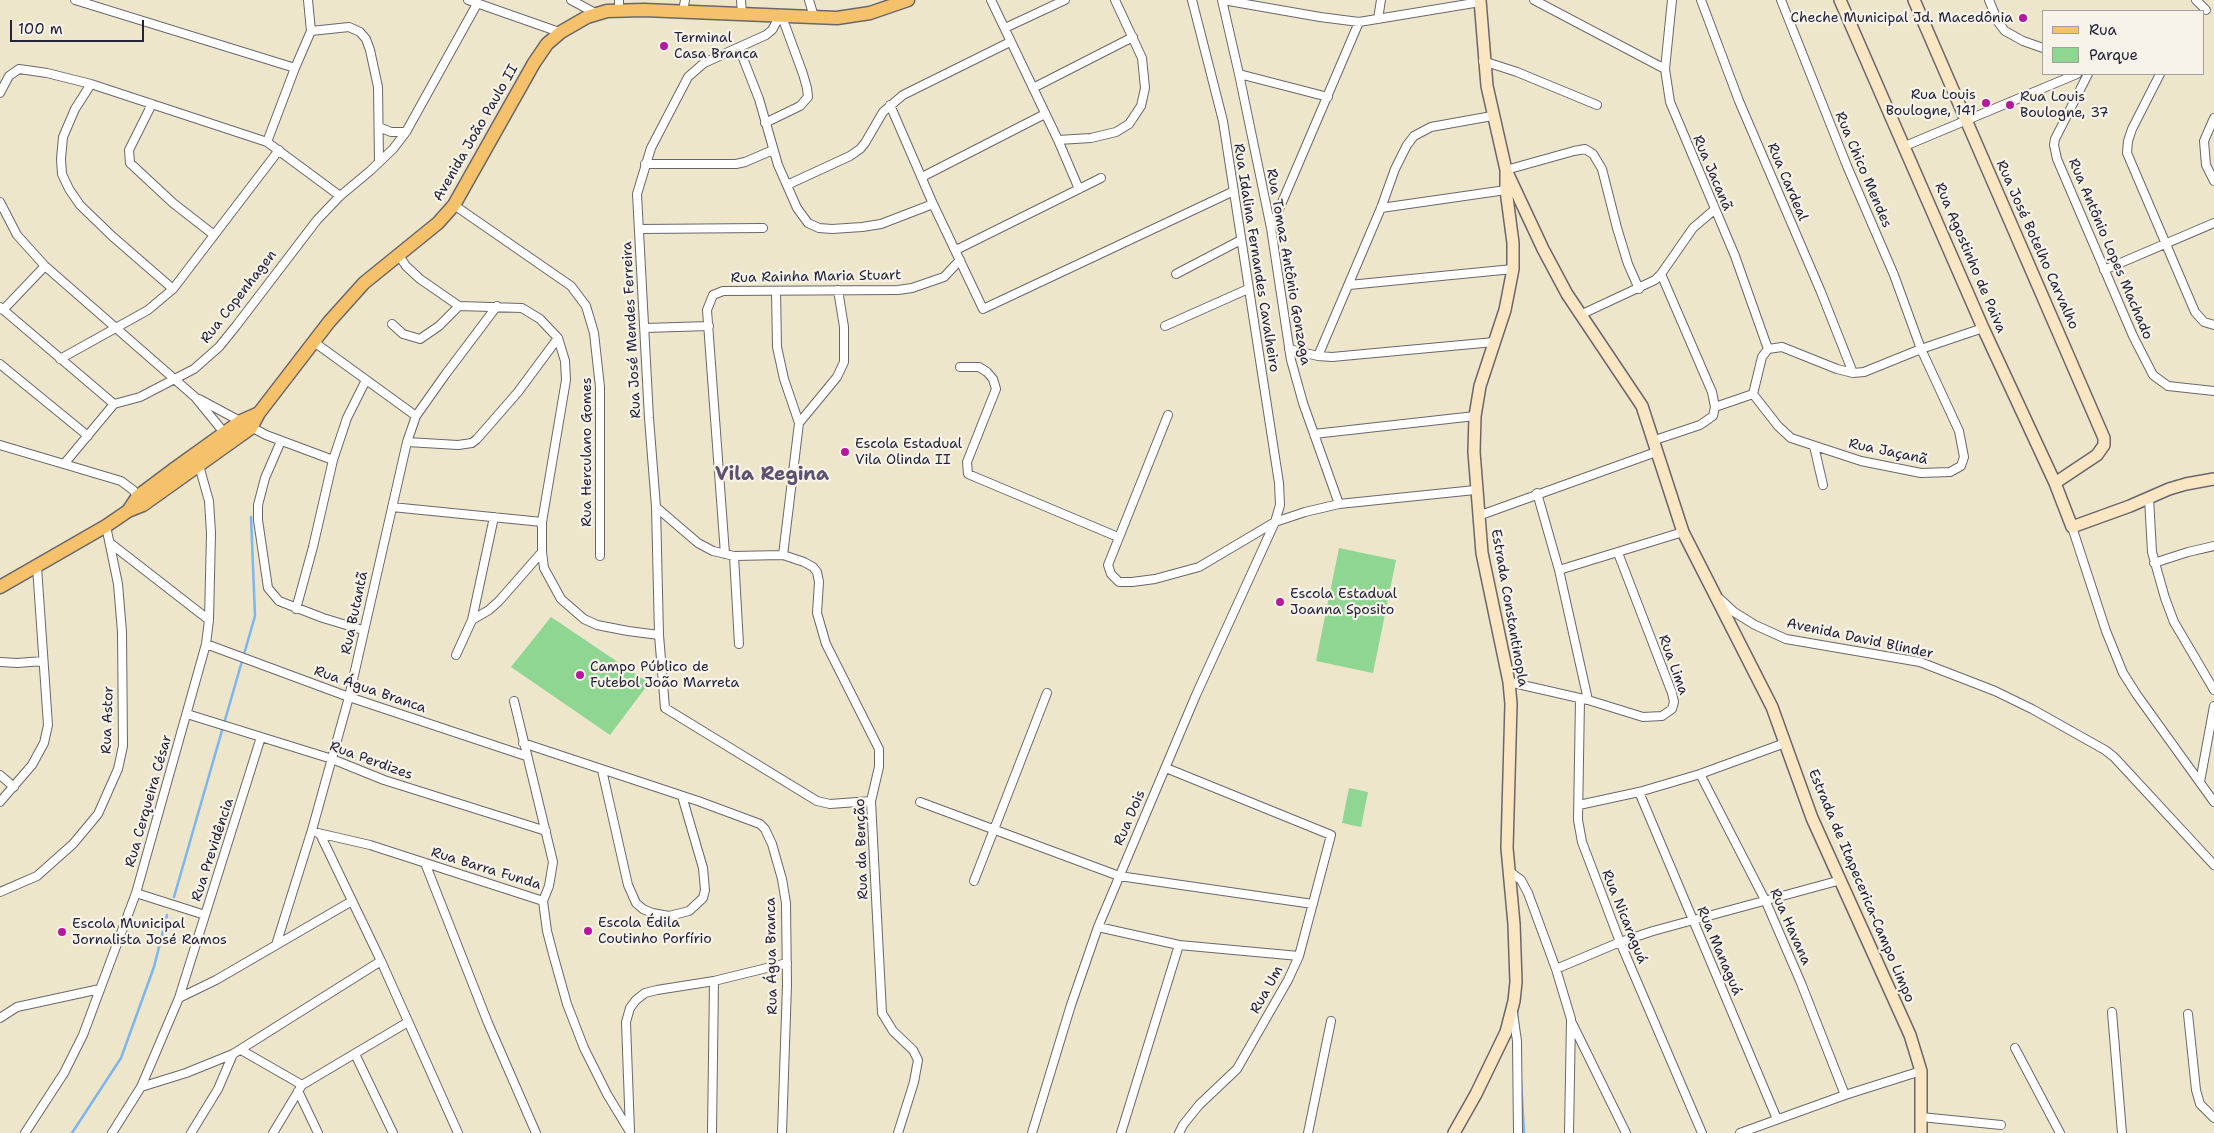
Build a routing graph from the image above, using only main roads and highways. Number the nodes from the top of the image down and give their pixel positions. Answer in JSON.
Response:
{"nodes":[{"id":1,"x":908,"y":0,"type":"edge"},
{"id":2,"x":1840,"y":0,"type":"edge"},
{"id":3,"x":1914,"y":0,"type":"edge"},
{"id":4,"x":1480,"y":1,"type":"edge"},
{"id":5,"x":619,"y":6,"type":"edge"},
{"id":6,"x":684,"y":6,"type":"edge"},
{"id":7,"x":563,"y":34,"type":"junction"},
{"id":8,"x":1506,"y":170,"type":"junction"},
{"id":9,"x":2214,"y":479,"type":"edge"},
{"id":10,"x":2055,"y":483,"type":"junction"},
{"id":11,"x":0,"y":587,"type":"edge"},
{"id":12,"x":1454,"y":1133,"type":"edge"},
{"id":13,"x":1921,"y":1133,"type":"edge"}],
"edges":[{"from":1,"to":6,"type":"main road","name":"Avenida João Paulo II"},
{"from":2,"to":10,"type":"main road","name":"Rua Agostinho de Paiva"},
{"from":3,"to":10,"type":"main road","name":"Rua José Botelho Carvalho"},
{"from":4,"to":8,"type":"main road","name":"Estrada de Itapecerica-Campo Limpo"},
{"from":5,"to":6,"type":"main road","name":"Avenida João Paulo II"},
{"from":5,"to":7,"type":"main road","name":"Avenida João Paulo II"},
{"from":5,"to":7,"type":"main road","name":"Avenida João Paulo II"},
{"from":7,"to":11,"type":"main road","name":"Avenida João Paulo II"},
{"from":8,"to":12,"type":"main road","name":"Estrada Constantinopla"},
{"from":8,"to":13,"type":"main road","name":"Estrada de Itapecerica-Campo Limpo"},
{"from":9,"to":10,"type":"main road","name":"Rua Agostinho de Paiva"}]}
